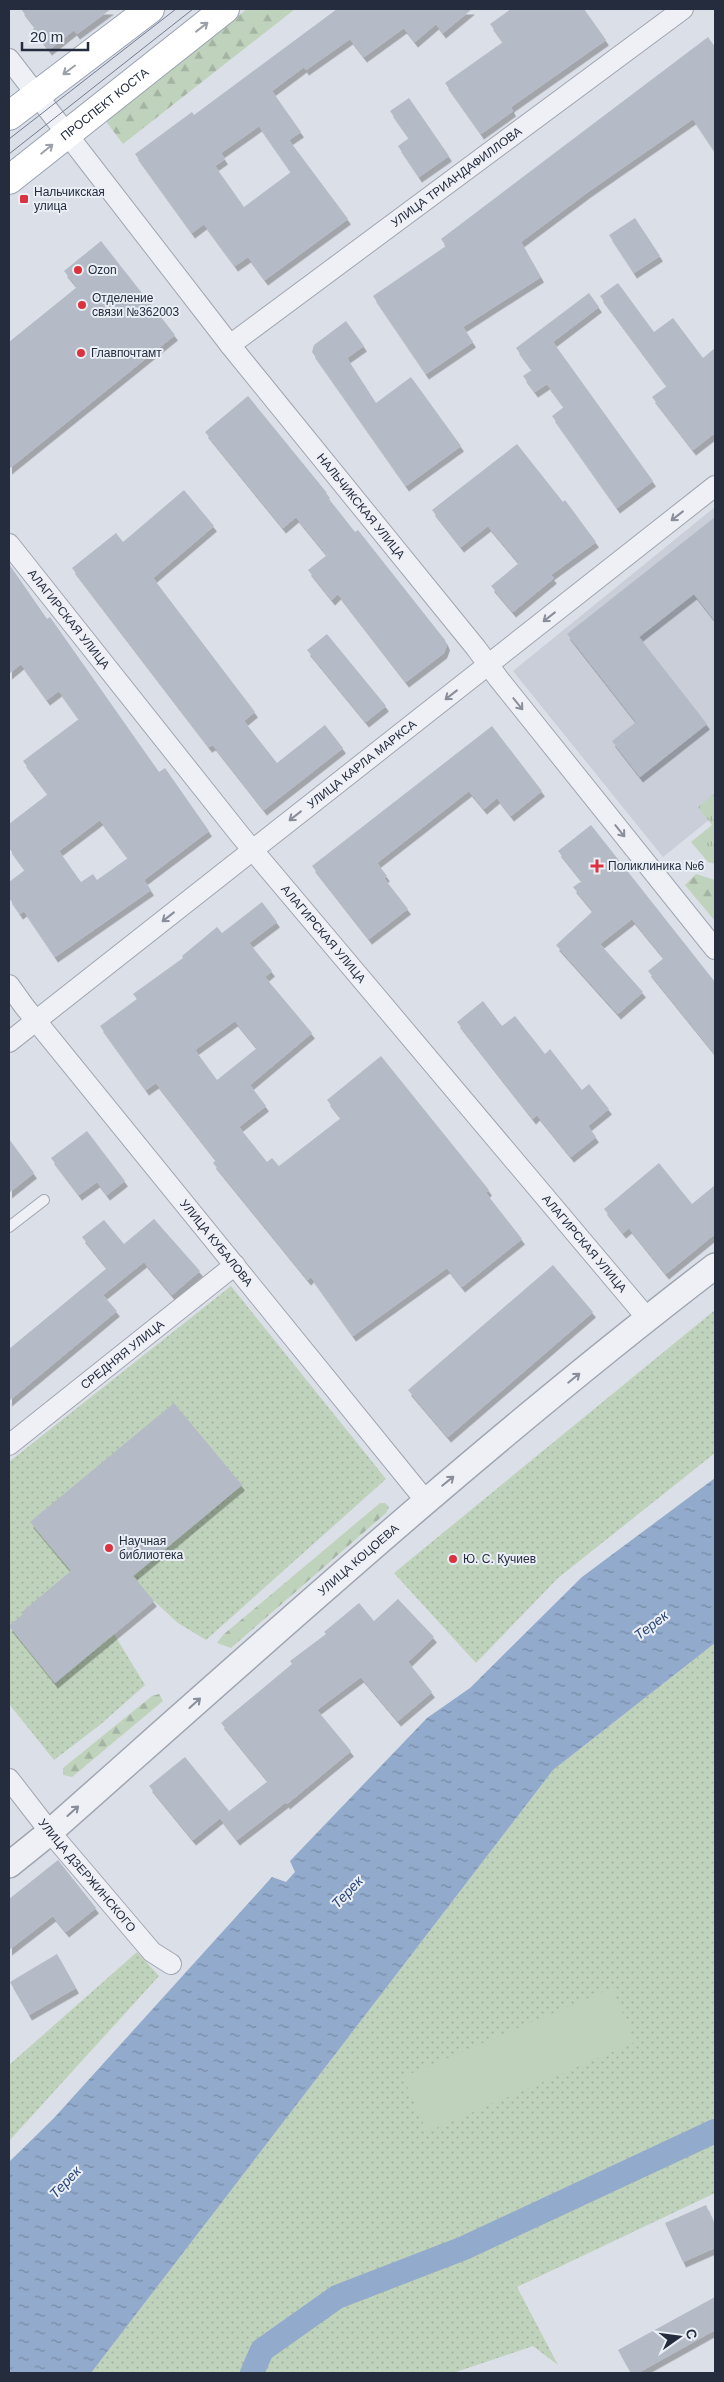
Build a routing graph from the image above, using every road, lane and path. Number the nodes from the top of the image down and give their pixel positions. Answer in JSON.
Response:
{"nodes":[{"id":1,"x":150,"y":9,"type":"edge"},
{"id":2,"x":225,"y":9,"type":"edge"},
{"id":3,"x":683,"y":9,"type":"edge"},
{"id":4,"x":9,"y":59,"type":"edge"},
{"id":5,"x":36,"y":94,"type":"junction"},
{"id":6,"x":9,"y":116,"type":"edge"},
{"id":7,"x":67,"y":132,"type":"junction"},
{"id":8,"x":9,"y":180,"type":"edge"},
{"id":9,"x":230,"y":345,"type":"junction"},
{"id":10,"x":715,"y":486,"type":"edge"},
{"id":11,"x":9,"y":544,"type":"edge"},
{"id":12,"x":489,"y":665,"type":"junction"},
{"id":13,"x":253,"y":851,"type":"junction"},
{"id":14,"x":715,"y":949,"type":"edge"},
{"id":15,"x":9,"y":985,"type":"edge"},
{"id":16,"x":36,"y":1020,"type":"junction"},
{"id":17,"x":9,"y":1042,"type":"edge"},
{"id":18,"x":44,"y":1200,"type":"dead end"},
{"id":19,"x":9,"y":1227,"type":"edge"},
{"id":20,"x":236,"y":1265,"type":"junction"},
{"id":21,"x":715,"y":1266,"type":"edge"},
{"id":22,"x":647,"y":1318,"type":"junction"},
{"id":23,"x":9,"y":1445,"type":"edge"},
{"id":24,"x":425,"y":1500,"type":"junction"},
{"id":25,"x":9,"y":1779,"type":"edge"},
{"id":26,"x":50,"y":1832,"type":"junction"},
{"id":27,"x":9,"y":1865,"type":"edge"},
{"id":28,"x":171,"y":1964,"type":"dead end"}],
"edges":[{"from":1,"to":5,"type":"main road","one_way":true},
{"from":7,"to":2,"type":"main road","name":"ПРОСПЕКТ КОСТА","one_way":true},
{"from":3,"to":9,"type":"street","name":"УЛИЦА ТРИАНДАФИЛЛОВА"},
{"from":4,"to":5,"type":"street","name":"НАЛЬЧИКСКАЯ УЛИЦА"},
{"from":5,"to":6,"type":"main road"},
{"from":5,"to":7,"type":"street","name":"НАЛЬЧИКСКАЯ УЛИЦА"},
{"from":8,"to":7,"type":"main road","name":"ПРОСПЕКТ КОСТА","one_way":true},
{"from":7,"to":9,"type":"street","name":"НАЛЬЧИКСКАЯ УЛИЦА"},
{"from":9,"to":12,"type":"street","name":"НАЛЬЧИКСКАЯ УЛИЦА"},
{"from":10,"to":12,"type":"street","name":"УЛИЦА КАРЛА МАРКСА","one_way":true},
{"from":11,"to":13,"type":"street","name":"АЛАГИРСКАЯ УЛИЦА"},
{"from":12,"to":13,"type":"street","name":"УЛИЦА КАРЛА МАРКСА","one_way":true},
{"from":12,"to":14,"type":"street","name":"НАЛЬЧИКСКАЯ УЛИЦА","one_way":true},
{"from":13,"to":16,"type":"street","name":"УЛИЦА КАРЛА МАРКСА","one_way":true},
{"from":13,"to":22,"type":"street","name":"АЛАГИРСКАЯ УЛИЦА"},
{"from":15,"to":16,"type":"street","name":"УЛИЦА КУБАЛОВА"},
{"from":16,"to":17,"type":"street","name":"УЛИЦА КАРЛА МАРКСА"},
{"from":16,"to":20,"type":"street","name":"УЛИЦА КУБАЛОВА"},
{"from":18,"to":19,"type":"lane"},
{"from":20,"to":23,"type":"street","name":"СРЕДНЯЯ УЛИЦА"},
{"from":20,"to":24,"type":"street","name":"УЛИЦА КУБАЛОВА"},
{"from":21,"to":22,"type":"street","name":"УЛИЦА КОЦОЕВА"},
{"from":24,"to":22,"type":"street","name":"УЛИЦА КОЦОЕВА","one_way":true},
{"from":26,"to":24,"type":"street","name":"УЛИЦА КОЦОЕВА","one_way":true},
{"from":25,"to":26,"type":"street","name":"УЛИЦА ДЗЕРЖИНСКОГО"},
{"from":26,"to":27,"type":"street","name":"УЛИЦА КОЦОЕВА"},
{"from":26,"to":28,"type":"street","name":"УЛИЦА ДЗЕРЖИНСКОГО"}]}
